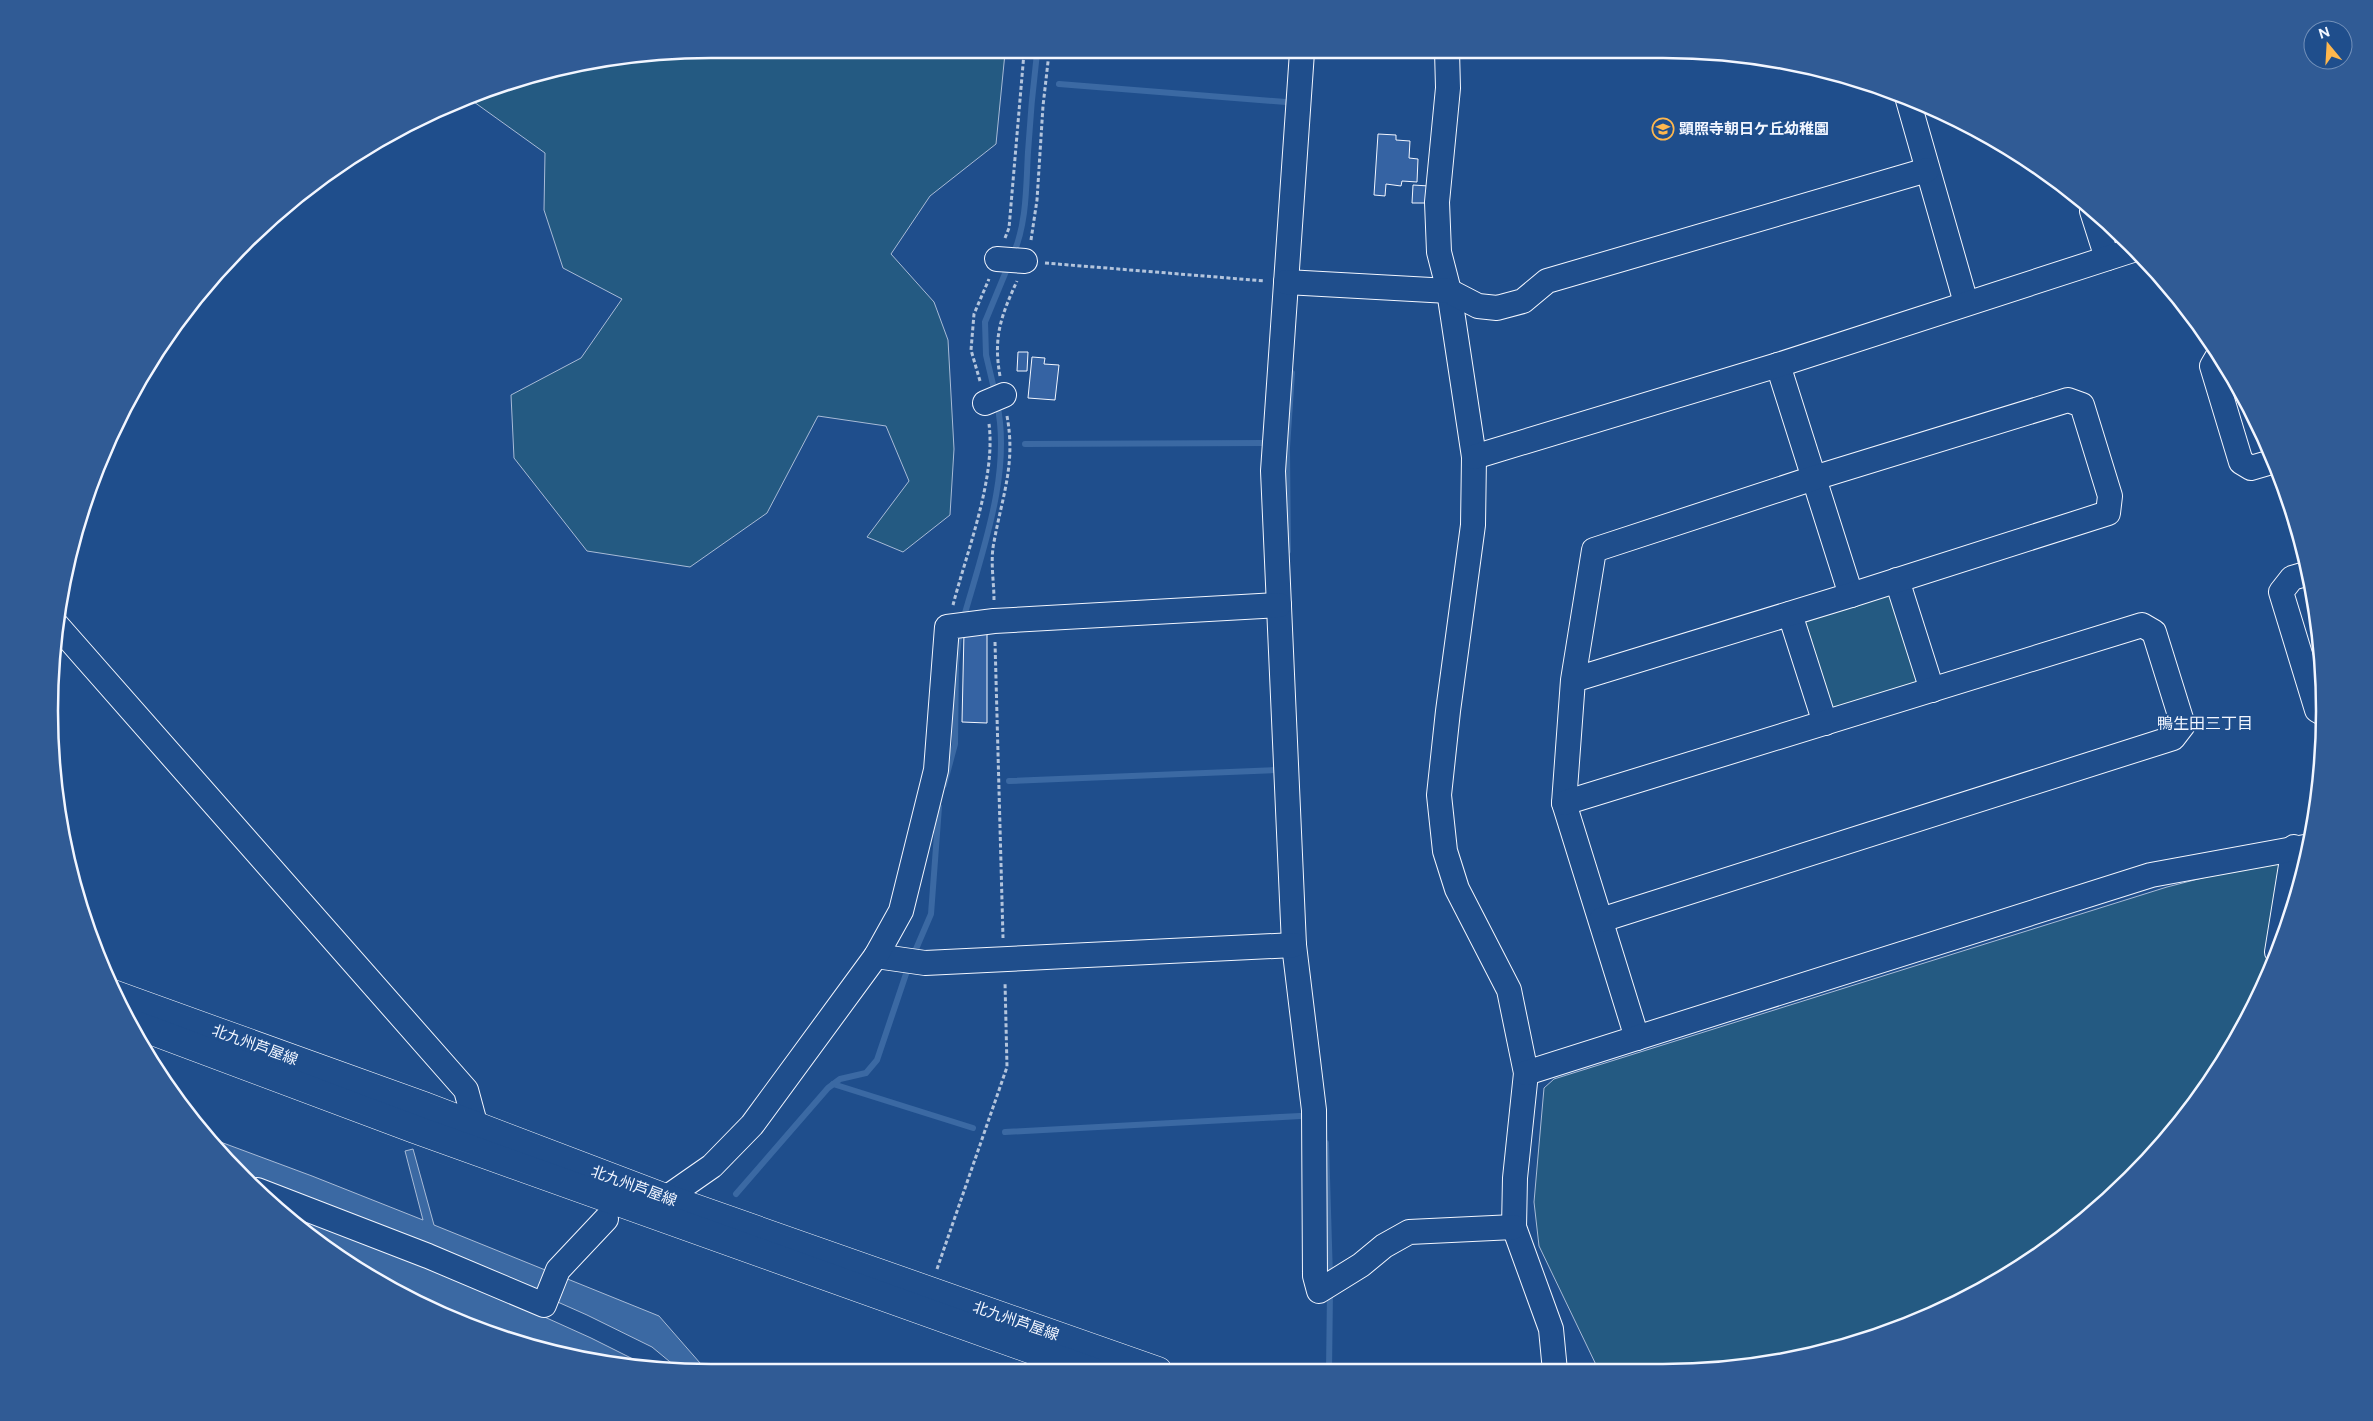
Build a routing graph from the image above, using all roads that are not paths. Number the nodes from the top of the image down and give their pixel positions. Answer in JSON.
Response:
{"nodes":[{"id":1,"x":1302,"y":58,"type":"edge"},
{"id":2,"x":1447,"y":58,"type":"edge"},
{"id":3,"x":1910,"y":106,"type":"edge"},
{"id":4,"x":1927,"y":170,"type":"junction"},
{"id":5,"x":2096,"y":222,"type":"edge"},
{"id":6,"x":2127,"y":252,"type":"edge"},
{"id":7,"x":2107,"y":258,"type":"junction"},
{"id":8,"x":997,"y":259,"type":"road end"},
{"id":9,"x":1025,"y":261,"type":"road end"},
{"id":10,"x":1286,"y":282,"type":"junction"},
{"id":11,"x":1449,"y":291,"type":"junction"},
{"id":12,"x":1966,"y":303,"type":"junction"},
{"id":13,"x":2214,"y":362,"type":"edge"},
{"id":14,"x":1778,"y":365,"type":"junction"},
{"id":15,"x":1474,"y":457,"type":"junction"},
{"id":16,"x":2267,"y":463,"type":"edge"},
{"id":17,"x":1814,"y":478,"type":"junction"},
{"id":18,"x":2301,"y":575,"type":"edge"},
{"id":19,"x":1897,"y":580,"type":"junction"},
{"id":20,"x":1851,"y":595,"type":"junction"},
{"id":21,"x":1279,"y":604,"type":"junction"},
{"id":22,"x":1790,"y":614,"type":"junction"},
{"id":23,"x":62,"y":631,"type":"edge"},
{"id":24,"x":1573,"y":680,"type":"junction"},
{"id":25,"x":1932,"y":690,"type":"junction"},
{"id":26,"x":2316,"y":706,"type":"edge"},
{"id":27,"x":1825,"y":723,"type":"junction"},
{"id":28,"x":1564,"y":803,"type":"junction"},
{"id":29,"x":2302,"y":846,"type":"edge"},
{"id":30,"x":1601,"y":920,"type":"junction"},
{"id":31,"x":1294,"y":945,"type":"junction"},
{"id":32,"x":876,"y":956,"type":"junction"},
{"id":33,"x":125,"y":998,"type":"edge"},
{"id":34,"x":139,"y":1026,"type":"edge"},
{"id":35,"x":1637,"y":1038,"type":"junction"},
{"id":36,"x":1526,"y":1073,"type":"junction"},
{"id":37,"x":473,"y":1138,"type":"junction"},
{"id":38,"x":277,"y":1198,"type":"edge"},
{"id":39,"x":666,"y":1198,"type":"junction"},
{"id":40,"x":606,"y":1219,"type":"dead end"},
{"id":41,"x":1514,"y":1226,"type":"junction"},
{"id":42,"x":1073,"y":1364,"type":"edge"},
{"id":43,"x":1138,"y":1364,"type":"edge"},
{"id":44,"x":1554,"y":1364,"type":"edge"}],
"edges":[{"from":1,"to":10,"type":"street"},
{"from":2,"to":11,"type":"street"},
{"from":3,"to":4,"type":"street"},
{"from":4,"to":11,"type":"street"},
{"from":4,"to":12,"type":"street"},
{"from":5,"to":7,"type":"street"},
{"from":6,"to":7,"type":"street"},
{"from":7,"to":12,"type":"street"},
{"from":8,"to":9,"type":"street"},
{"from":10,"to":11,"type":"street"},
{"from":10,"to":21,"type":"street"},
{"from":11,"to":15,"type":"street"},
{"from":12,"to":14,"type":"street"},
{"from":13,"to":16,"type":"street"},
{"from":14,"to":15,"type":"street"},
{"from":14,"to":17,"type":"street"},
{"from":15,"to":36,"type":"street"},
{"from":17,"to":19,"type":"street"},
{"from":17,"to":20,"type":"street"},
{"from":17,"to":24,"type":"street"},
{"from":18,"to":26,"type":"street"},
{"from":19,"to":20,"type":"street"},
{"from":19,"to":25,"type":"street"},
{"from":20,"to":22,"type":"street"},
{"from":21,"to":31,"type":"street"},
{"from":21,"to":32,"type":"street"},
{"from":22,"to":24,"type":"street"},
{"from":22,"to":27,"type":"street"},
{"from":23,"to":37,"type":"street"},
{"from":24,"to":28,"type":"street"},
{"from":25,"to":27,"type":"street"},
{"from":25,"to":30,"type":"street"},
{"from":27,"to":28,"type":"street"},
{"from":28,"to":30,"type":"street"},
{"from":29,"to":35,"type":"street"},
{"from":30,"to":35,"type":"street"},
{"from":31,"to":32,"type":"street"},
{"from":31,"to":41,"type":"street"},
{"from":32,"to":39,"type":"street"},
{"from":33,"to":37,"type":"main road","name":"北九州芦屋線"},
{"from":34,"to":37,"type":"main road","name":"北九州芦屋線"},
{"from":35,"to":36,"type":"street"},
{"from":36,"to":41,"type":"street"},
{"from":37,"to":39,"type":"main road","name":"北九州芦屋線"},
{"from":37,"to":42,"type":"main road","name":"北九州芦屋線"},
{"from":38,"to":40,"type":"street"},
{"from":39,"to":43,"type":"main road","name":"北九州芦屋線"},
{"from":41,"to":44,"type":"street"}]}
